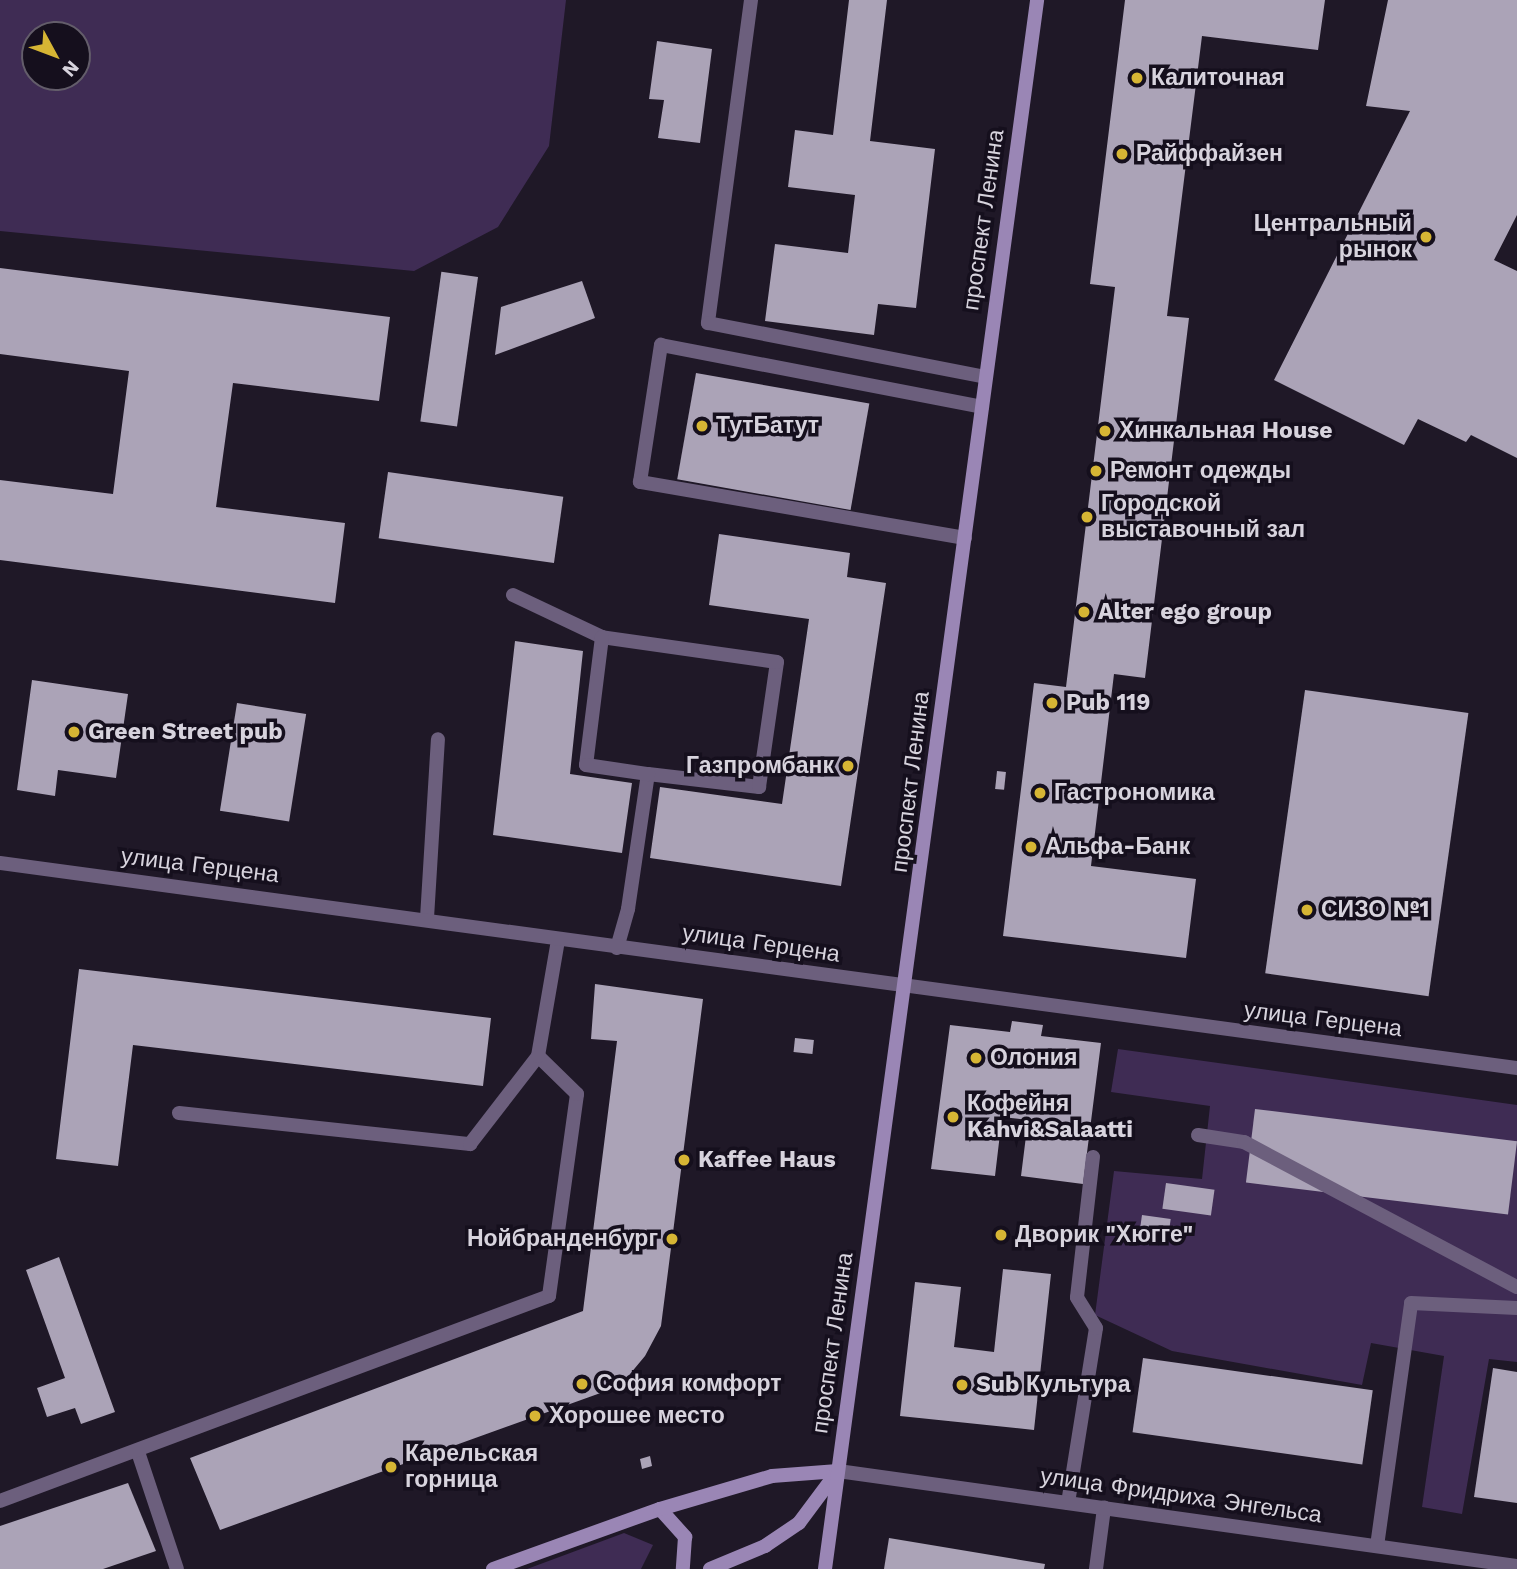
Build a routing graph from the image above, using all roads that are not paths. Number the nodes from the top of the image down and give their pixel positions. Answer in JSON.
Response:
{"nodes":[{"id":1,"x":751,"y":0,"type":"edge"},
{"id":2,"x":1037,"y":0,"type":"edge"},
{"id":3,"x":986,"y":377,"type":"junction"},
{"id":4,"x":982,"y":407,"type":"junction"},
{"id":5,"x":965,"y":538,"type":"junction"},
{"id":6,"x":513,"y":595,"type":"dead end"},
{"id":7,"x":602,"y":637,"type":"junction"},
{"id":8,"x":438,"y":739,"type":"dead end"},
{"id":9,"x":648,"y":774,"type":"junction"},
{"id":10,"x":0,"y":863,"type":"edge"},
{"id":11,"x":427,"y":918,"type":"junction"},
{"id":12,"x":558,"y":940,"type":"junction"},
{"id":13,"x":617,"y":948,"type":"junction"},
{"id":14,"x":905,"y":986,"type":"junction"},
{"id":15,"x":538,"y":1056,"type":"junction"},
{"id":16,"x":1517,"y":1068,"type":"edge"},
{"id":17,"x":179,"y":1113,"type":"dead end"},
{"id":18,"x":1198,"y":1135,"type":"dead end"},
{"id":19,"x":1093,"y":1157,"type":"dead end"},
{"id":20,"x":1517,"y":1287,"type":"edge"},
{"id":21,"x":1517,"y":1308,"type":"edge"},
{"id":22,"x":138,"y":1452,"type":"junction"},
{"id":23,"x":838,"y":1471,"type":"junction"},
{"id":24,"x":0,"y":1501,"type":"edge"},
{"id":25,"x":1068,"y":1503,"type":"junction"},
{"id":26,"x":1104,"y":1508,"type":"junction"},
{"id":27,"x":660,"y":1509,"type":"junction"},
{"id":28,"x":1377,"y":1546,"type":"junction"},
{"id":29,"x":1517,"y":1566,"type":"edge"},
{"id":30,"x":177,"y":1569,"type":"edge"},
{"id":31,"x":493,"y":1569,"type":"edge"},
{"id":32,"x":683,"y":1569,"type":"edge"},
{"id":33,"x":710,"y":1569,"type":"edge"},
{"id":34,"x":825,"y":1569,"type":"edge"},
{"id":35,"x":1096,"y":1569,"type":"edge"}],
"edges":[{"from":1,"to":3,"type":"street"},
{"from":2,"to":3,"type":"main road","name":"проспект Ленина"},
{"from":3,"to":4,"type":"main road","name":"проспект Ленина"},
{"from":4,"to":5,"type":"main road","name":"проспект Ленина"},
{"from":4,"to":5,"type":"street"},
{"from":5,"to":14,"type":"main road","name":"проспект Ленина"},
{"from":6,"to":7,"type":"street"},
{"from":7,"to":9,"type":"street"},
{"from":7,"to":9,"type":"street"},
{"from":8,"to":11,"type":"street"},
{"from":9,"to":13,"type":"street"},
{"from":10,"to":11,"type":"street","name":"улица Герцена"},
{"from":11,"to":12,"type":"street","name":"улица Герцена"},
{"from":12,"to":13,"type":"street","name":"улица Герцена"},
{"from":12,"to":15,"type":"street"},
{"from":13,"to":14,"type":"street","name":"улица Герцена"},
{"from":14,"to":16,"type":"street","name":"улица Герцена"},
{"from":14,"to":23,"type":"main road","name":"проспект Ленина"},
{"from":15,"to":17,"type":"street"},
{"from":15,"to":22,"type":"street"},
{"from":18,"to":20,"type":"street"},
{"from":19,"to":25,"type":"street"},
{"from":21,"to":28,"type":"street"},
{"from":22,"to":24,"type":"street"},
{"from":22,"to":30,"type":"street"},
{"from":23,"to":25,"type":"street","name":"улица Фридриха Энгельса"},
{"from":23,"to":27,"type":"main road","name":"улица Фридриха Энгельса"},
{"from":23,"to":33,"type":"main road"},
{"from":23,"to":34,"type":"main road","name":"проспект Ленина"},
{"from":25,"to":26,"type":"street","name":"улица Фридриха Энгельса"},
{"from":26,"to":28,"type":"street","name":"улица Фридриха Энгельса"},
{"from":26,"to":35,"type":"street"},
{"from":27,"to":31,"type":"main road","name":"улица Фридриха Энгельса"},
{"from":27,"to":32,"type":"main road"},
{"from":28,"to":29,"type":"street","name":"улица Фридриха Энгельса"}]}
